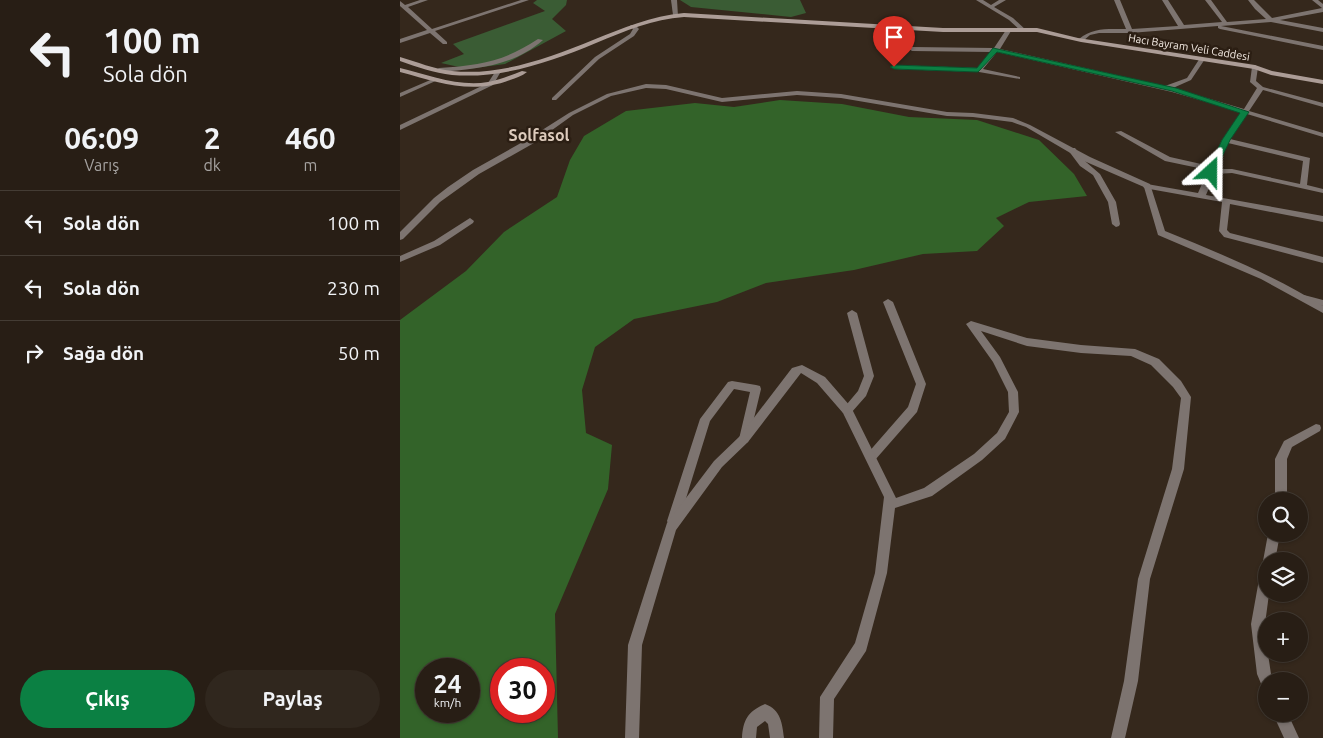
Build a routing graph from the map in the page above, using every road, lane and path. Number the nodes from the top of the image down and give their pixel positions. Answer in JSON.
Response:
{"nodes":[{"id":1,"x":425,"y":0,"type":"edge"},
{"id":2,"x":526,"y":0,"type":"edge"},
{"id":3,"x":674,"y":0,"type":"edge"},
{"id":4,"x":979,"y":0,"type":"edge"},
{"id":5,"x":1003,"y":0,"type":"edge"},
{"id":6,"x":1117,"y":0,"type":"edge"},
{"id":7,"x":1166,"y":0,"type":"edge"},
{"id":8,"x":1208,"y":0,"type":"edge"},
{"id":9,"x":1251,"y":0,"type":"edge"},
{"id":10,"x":1316,"y":0,"type":"edge"},
{"id":11,"x":402,"y":5,"type":"edge"},
{"id":12,"x":990,"y":7,"type":"junction"},
{"id":13,"x":1323,"y":8,"type":"edge"},
{"id":14,"x":676,"y":15,"type":"junction"},
{"id":15,"x":1011,"y":19,"type":"junction"},
{"id":16,"x":1271,"y":20,"type":"junction"},
{"id":17,"x":1225,"y":23,"type":"junction"},
{"id":18,"x":1207,"y":25,"type":"junction"},
{"id":19,"x":634,"y":26,"type":"junction"},
{"id":20,"x":1182,"y":27,"type":"junction"},
{"id":21,"x":1037,"y":30,"type":"junction"},
{"id":22,"x":1323,"y":30,"type":"edge"},
{"id":23,"x":432,"y":31,"type":"junction"},
{"id":24,"x":997,"y":31,"type":"junction"},
{"id":25,"x":1008,"y":31,"type":"junction"},
{"id":26,"x":1024,"y":31,"type":"junction"},
{"id":27,"x":1130,"y":31,"type":"junction"},
{"id":28,"x":400,"y":40,"type":"edge"},
{"id":29,"x":540,"y":40,"type":"dead end"},
{"id":30,"x":1081,"y":40,"type":"junction"},
{"id":31,"x":445,"y":43,"type":"dead end"},
{"id":32,"x":1323,"y":48,"type":"edge"},
{"id":33,"x":912,"y":49,"type":"dead end"},
{"id":34,"x":996,"y":50,"type":"junction"},
{"id":35,"x":561,"y":54,"type":"junction"},
{"id":36,"x":400,"y":58,"type":"edge"},
{"id":37,"x":1202,"y":59,"type":"junction"},
{"id":38,"x":894,"y":67,"type":"dead end"},
{"id":39,"x":1255,"y":67,"type":"junction"},
{"id":40,"x":400,"y":70,"type":"edge"},
{"id":41,"x":439,"y":70,"type":"junction"},
{"id":42,"x":978,"y":70,"type":"junction"},
{"id":43,"x":497,"y":73,"type":"junction"},
{"id":44,"x":1018,"y":78,"type":"dead end"},
{"id":45,"x":1323,"y":78,"type":"edge"},
{"id":46,"x":437,"y":79,"type":"junction"},
{"id":47,"x":1323,"y":82,"type":"edge"},
{"id":48,"x":491,"y":84,"type":"junction"},
{"id":49,"x":1165,"y":88,"type":"junction"},
{"id":50,"x":1261,"y":88,"type":"junction"},
{"id":51,"x":400,"y":94,"type":"edge"},
{"id":52,"x":554,"y":99,"type":"dead end"},
{"id":53,"x":1323,"y":105,"type":"edge"},
{"id":54,"x":1245,"y":112,"type":"junction"},
{"id":55,"x":400,"y":128,"type":"edge"},
{"id":56,"x":1119,"y":132,"type":"dead end"},
{"id":57,"x":1323,"y":135,"type":"edge"},
{"id":58,"x":1226,"y":140,"type":"junction"},
{"id":59,"x":1072,"y":150,"type":"junction"},
{"id":60,"x":1212,"y":171,"type":"junction"},
{"id":61,"x":1147,"y":186,"type":"junction"},
{"id":62,"x":1303,"y":186,"type":"junction"},
{"id":63,"x":1323,"y":191,"type":"edge"},
{"id":64,"x":1201,"y":196,"type":"junction"},
{"id":65,"x":1226,"y":201,"type":"junction"},
{"id":66,"x":470,"y":220,"type":"dead end"},
{"id":67,"x":1323,"y":220,"type":"edge"},
{"id":68,"x":1116,"y":224,"type":"dead end"},
{"id":69,"x":400,"y":237,"type":"edge"},
{"id":70,"x":400,"y":259,"type":"edge"},
{"id":71,"x":1323,"y":260,"type":"edge"},
{"id":72,"x":1304,"y":298,"type":"junction"},
{"id":73,"x":888,"y":302,"type":"dead end"},
{"id":74,"x":1323,"y":303,"type":"edge"},
{"id":75,"x":1323,"y":310,"type":"edge"},
{"id":76,"x":852,"y":313,"type":"dead end"},
{"id":77,"x":847,"y":410,"type":"junction"},
{"id":78,"x":1316,"y":428,"type":"dead end"},
{"id":79,"x":744,"y":439,"type":"junction"},
{"id":80,"x":871,"y":457,"type":"junction"},
{"id":81,"x":1281,"y":492,"type":"edge"},
{"id":82,"x":889,"y":506,"type":"junction"},
{"id":83,"x":672,"y":527,"type":"junction"},
{"id":84,"x":1262,"y":602,"type":"edge"},
{"id":85,"x":1264,"y":672,"type":"edge"},
{"id":86,"x":1284,"y":722,"type":"edge"},
{"id":87,"x":632,"y":738,"type":"edge"},
{"id":88,"x":749,"y":738,"type":"edge"},
{"id":89,"x":777,"y":738,"type":"edge"},
{"id":90,"x":826,"y":738,"type":"edge"},
{"id":91,"x":1118,"y":738,"type":"edge"},
{"id":92,"x":1292,"y":738,"type":"edge"}],
"edges":[{"from":1,"to":11,"type":"street"},
{"from":2,"to":23,"type":"street"},
{"from":3,"to":14,"type":"street"},
{"from":4,"to":12,"type":"street"},
{"from":5,"to":12,"type":"street"},
{"from":6,"to":27,"type":"street"},
{"from":7,"to":20,"type":"street"},
{"from":8,"to":17,"type":"street"},
{"from":9,"to":16,"type":"street"},
{"from":10,"to":13,"type":"street"},
{"from":11,"to":23,"type":"street"},
{"from":12,"to":15,"type":"street"},
{"from":13,"to":16,"type":"street"},
{"from":14,"to":19,"type":"main road","name":"Hacı Bayram Veli Caddesi"},
{"from":14,"to":24,"type":"main road","name":"Hacı Bayram Veli Caddesi"},
{"from":15,"to":21,"type":"street"},
{"from":15,"to":24,"type":"street"},
{"from":15,"to":26,"type":"street"},
{"from":16,"to":17,"type":"street"},
{"from":16,"to":22,"type":"street"},
{"from":17,"to":18,"type":"street"},
{"from":18,"to":20,"type":"street"},
{"from":18,"to":32,"type":"street"},
{"from":19,"to":35,"type":"main road","name":"Hacı Bayram Veli Caddesi"},
{"from":19,"to":52,"type":"street"},
{"from":20,"to":27,"type":"street"},
{"from":21,"to":26,"type":"main road","name":"Hacı Bayram Veli Caddesi"},
{"from":21,"to":30,"type":"main road","name":"Hacı Bayram Veli Caddesi"},
{"from":23,"to":28,"type":"street"},
{"from":23,"to":31,"type":"street"},
{"from":24,"to":25,"type":"main road","name":"Hacı Bayram Veli Caddesi"},
{"from":25,"to":26,"type":"main road","name":"Hacı Bayram Veli Caddesi"},
{"from":25,"to":34,"type":"street"},
{"from":26,"to":30,"type":"main road","name":"Hacı Bayram Veli Caddesi"},
{"from":27,"to":30,"type":"street"},
{"from":29,"to":41,"type":"street"},
{"from":30,"to":37,"type":"main road","name":"Hacı Bayram Veli Caddesi"},
{"from":33,"to":34,"type":"street"},
{"from":34,"to":42,"type":"street"},
{"from":34,"to":49,"type":"street"},
{"from":35,"to":43,"type":"main road"},
{"from":35,"to":48,"type":"main road"},
{"from":36,"to":41,"type":"main road"},
{"from":37,"to":39,"type":"main road","name":"Hacı Bayram Veli Caddesi"},
{"from":37,"to":49,"type":"street"},
{"from":38,"to":42,"type":"street"},
{"from":39,"to":45,"type":"main road"},
{"from":39,"to":47,"type":"main road","name":"Hacı Bayram Veli Caddesi"},
{"from":39,"to":50,"type":"street"},
{"from":40,"to":46,"type":"main road"},
{"from":41,"to":43,"type":"main road"},
{"from":42,"to":44,"type":"street"},
{"from":43,"to":48,"type":"street"},
{"from":46,"to":48,"type":"main road"},
{"from":46,"to":51,"type":"street"},
{"from":48,"to":55,"type":"street"},
{"from":49,"to":54,"type":"street"},
{"from":50,"to":53,"type":"street"},
{"from":50,"to":54,"type":"street"},
{"from":54,"to":57,"type":"street"},
{"from":54,"to":58,"type":"street"},
{"from":56,"to":60,"type":"street"},
{"from":58,"to":60,"type":"street"},
{"from":58,"to":62,"type":"street"},
{"from":59,"to":61,"type":"street"},
{"from":59,"to":68,"type":"street"},
{"from":59,"to":69,"type":"street"},
{"from":60,"to":62,"type":"street"},
{"from":60,"to":64,"type":"street"},
{"from":61,"to":64,"type":"street"},
{"from":61,"to":72,"type":"street"},
{"from":62,"to":63,"type":"street"},
{"from":64,"to":65,"type":"street"},
{"from":65,"to":67,"type":"street"},
{"from":65,"to":71,"type":"street"},
{"from":66,"to":70,"type":"street"},
{"from":72,"to":74,"type":"street"},
{"from":72,"to":75,"type":"street"},
{"from":73,"to":80,"type":"street"},
{"from":76,"to":77,"type":"street"},
{"from":77,"to":79,"type":"street"},
{"from":77,"to":80,"type":"street"},
{"from":78,"to":81,"type":"street"},
{"from":79,"to":83,"type":"street"},
{"from":79,"to":83,"type":"street"},
{"from":80,"to":82,"type":"street"},
{"from":82,"to":90,"type":"street"},
{"from":82,"to":91,"type":"street"},
{"from":83,"to":87,"type":"street"},
{"from":84,"to":85,"type":"street"},
{"from":86,"to":92,"type":"street"},
{"from":88,"to":89,"type":"street"}]}
